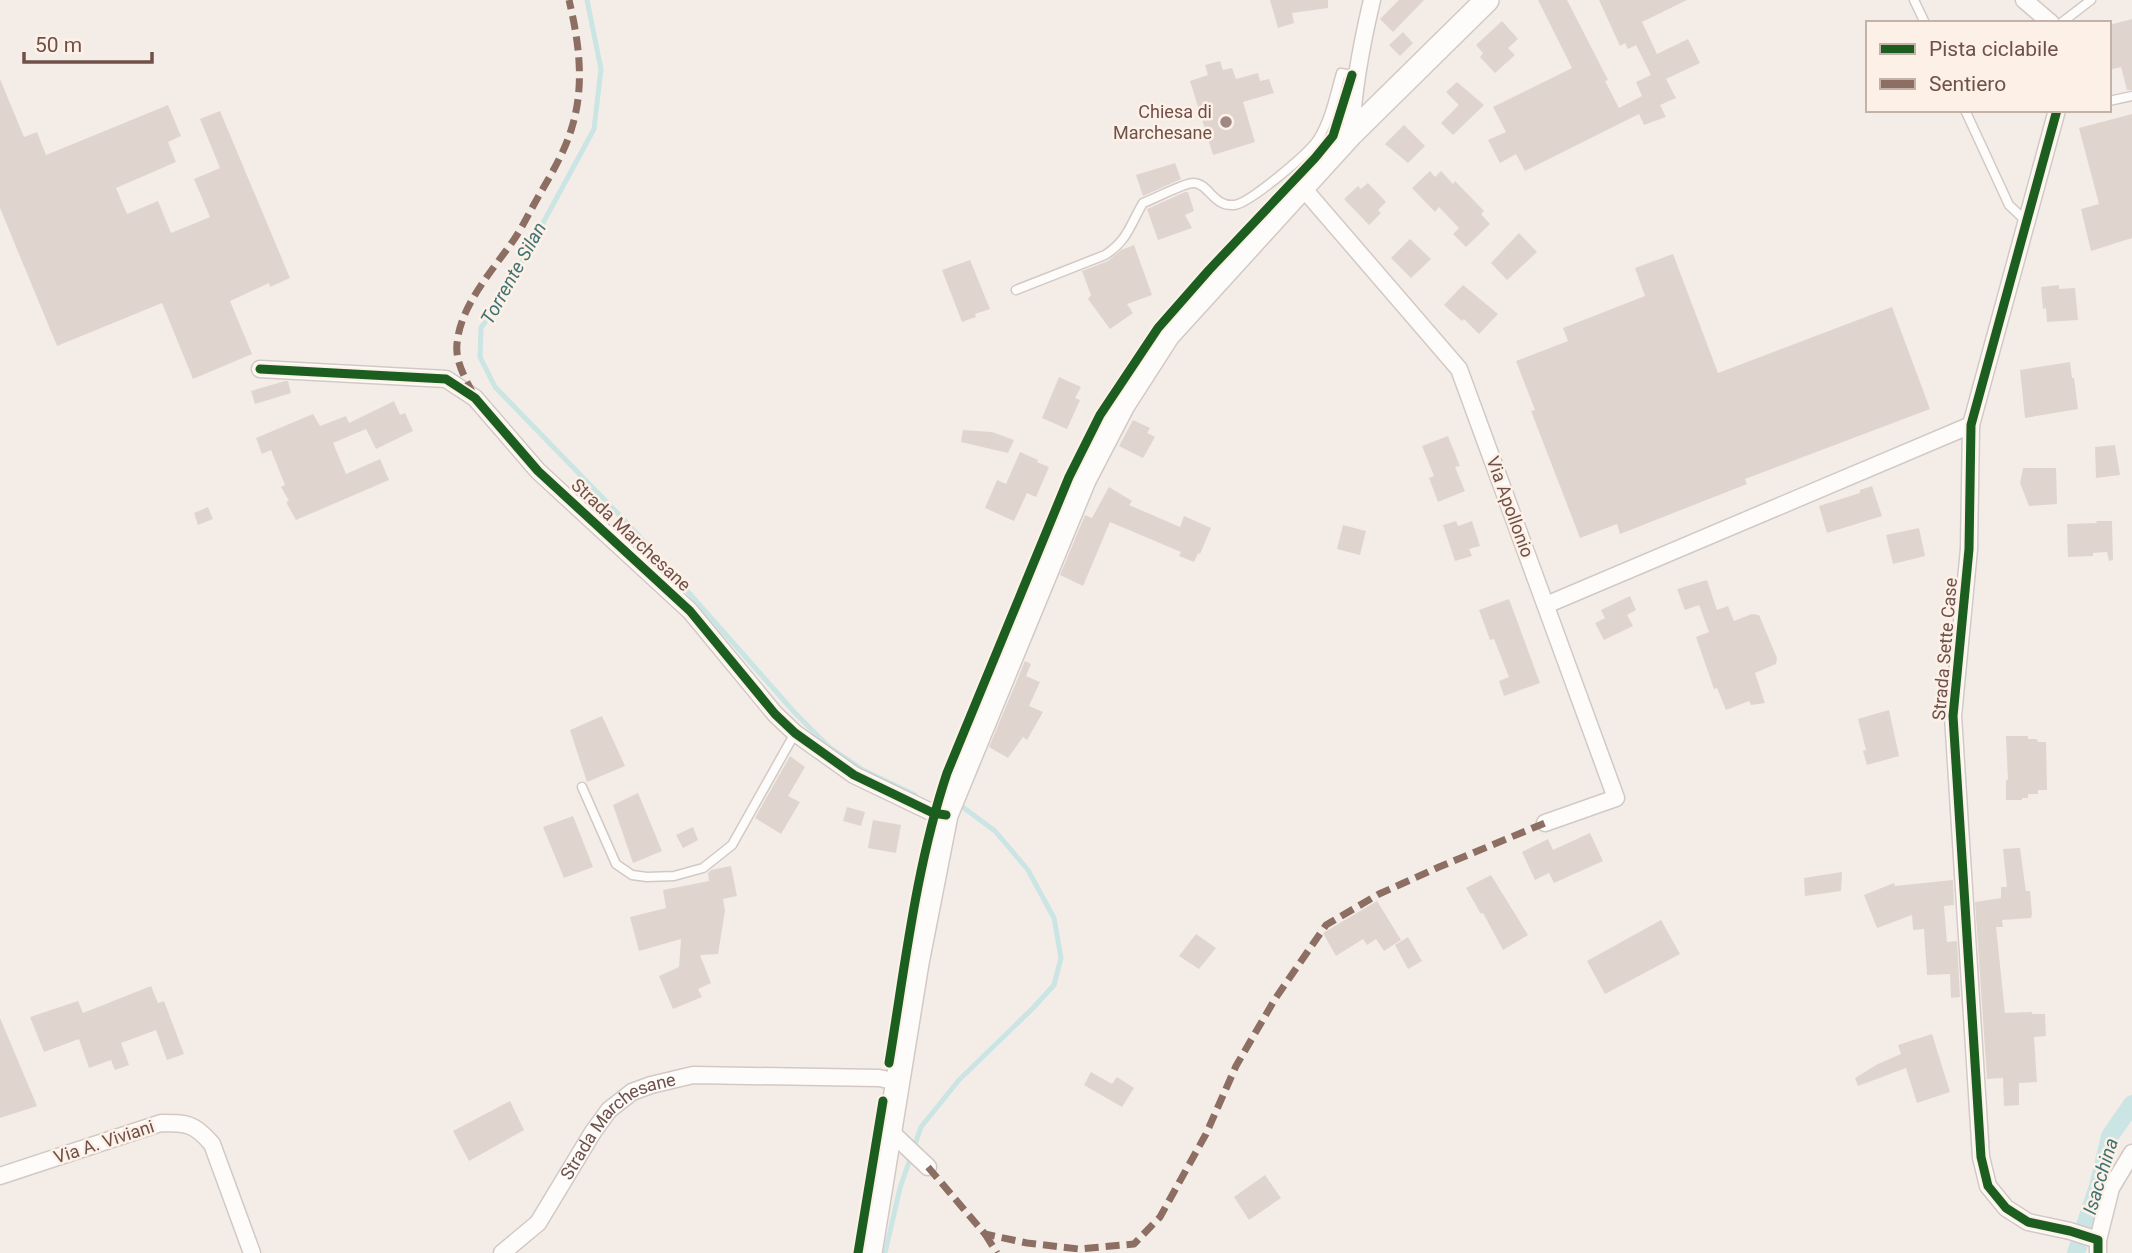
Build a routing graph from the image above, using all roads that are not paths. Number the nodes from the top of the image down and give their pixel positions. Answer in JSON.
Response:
{"nodes":[{"id":1,"x":1372,"y":0,"type":"edge"},
{"id":2,"x":1487,"y":0,"type":"edge"},
{"id":3,"x":1914,"y":0,"type":"edge"},
{"id":4,"x":2024,"y":0,"type":"edge"},
{"id":5,"x":2091,"y":0,"type":"edge"},
{"id":6,"x":1923,"y":21,"type":"edge"},
{"id":7,"x":2049,"y":21,"type":"edge"},
{"id":8,"x":2064,"y":21,"type":"edge"},
{"id":9,"x":1359,"y":76,"type":"junction"},
{"id":10,"x":2132,"y":96,"type":"edge"},
{"id":11,"x":2111,"y":101,"type":"edge"},
{"id":12,"x":1966,"y":112,"type":"edge"},
{"id":13,"x":2056,"y":112,"type":"edge"},
{"id":14,"x":1351,"y":134,"type":"junction"},
{"id":15,"x":1303,"y":188,"type":"junction"},
{"id":16,"x":2026,"y":222,"type":"junction"},
{"id":17,"x":1016,"y":290,"type":"dead end"},
{"id":18,"x":260,"y":369,"type":"dead end"},
{"id":19,"x":1971,"y":425,"type":"junction"},
{"id":20,"x":1546,"y":605,"type":"junction"},
{"id":21,"x":795,"y":733,"type":"junction"},
{"id":22,"x":582,"y":786,"type":"dead end"},
{"id":23,"x":946,"y":815,"type":"junction"},
{"id":24,"x":1545,"y":823,"type":"dead end"},
{"id":25,"x":898,"y":1082,"type":"junction"},
{"id":26,"x":890,"y":1131,"type":"junction"},
{"id":27,"x":2132,"y":1153,"type":"edge"},
{"id":28,"x":928,"y":1167,"type":"dead end"},
{"id":29,"x":0,"y":1176,"type":"edge"},
{"id":30,"x":2096,"y":1244,"type":"edge"},
{"id":31,"x":252,"y":1253,"type":"edge"},
{"id":32,"x":502,"y":1253,"type":"edge"},
{"id":33,"x":870,"y":1253,"type":"edge"}],
"edges":[{"from":1,"to":9,"type":"street"},
{"from":2,"to":14,"type":"main road"},
{"from":3,"to":6,"type":"lane"},
{"from":4,"to":7,"type":"street"},
{"from":5,"to":8,"type":"lane"},
{"from":9,"to":14,"type":"street"},
{"from":9,"to":17,"type":"lane"},
{"from":10,"to":11,"type":"lane"},
{"from":12,"to":16,"type":"lane"},
{"from":13,"to":16,"type":"street","name":"Strada Sette Case"},
{"from":14,"to":15,"type":"main road"},
{"from":15,"to":20,"type":"street","name":"Via Apollonio"},
{"from":15,"to":23,"type":"main road"},
{"from":16,"to":19,"type":"street","name":"Strada Sette Case"},
{"from":18,"to":21,"type":"street","name":"Strada Marchesane"},
{"from":19,"to":20,"type":"street"},
{"from":19,"to":30,"type":"street","name":"Strada Sette Case"},
{"from":20,"to":24,"type":"street","name":"Via Apollonio"},
{"from":21,"to":22,"type":"lane"},
{"from":21,"to":23,"type":"street","name":"Strada Marchesane"},
{"from":23,"to":25,"type":"main road"},
{"from":25,"to":26,"type":"main road"},
{"from":25,"to":32,"type":"street","name":"Strada Marchesane"},
{"from":26,"to":28,"type":"street"},
{"from":26,"to":33,"type":"main road"},
{"from":27,"to":30,"type":"street"},
{"from":29,"to":31,"type":"street","name":"Via A. Viviani"}]}
